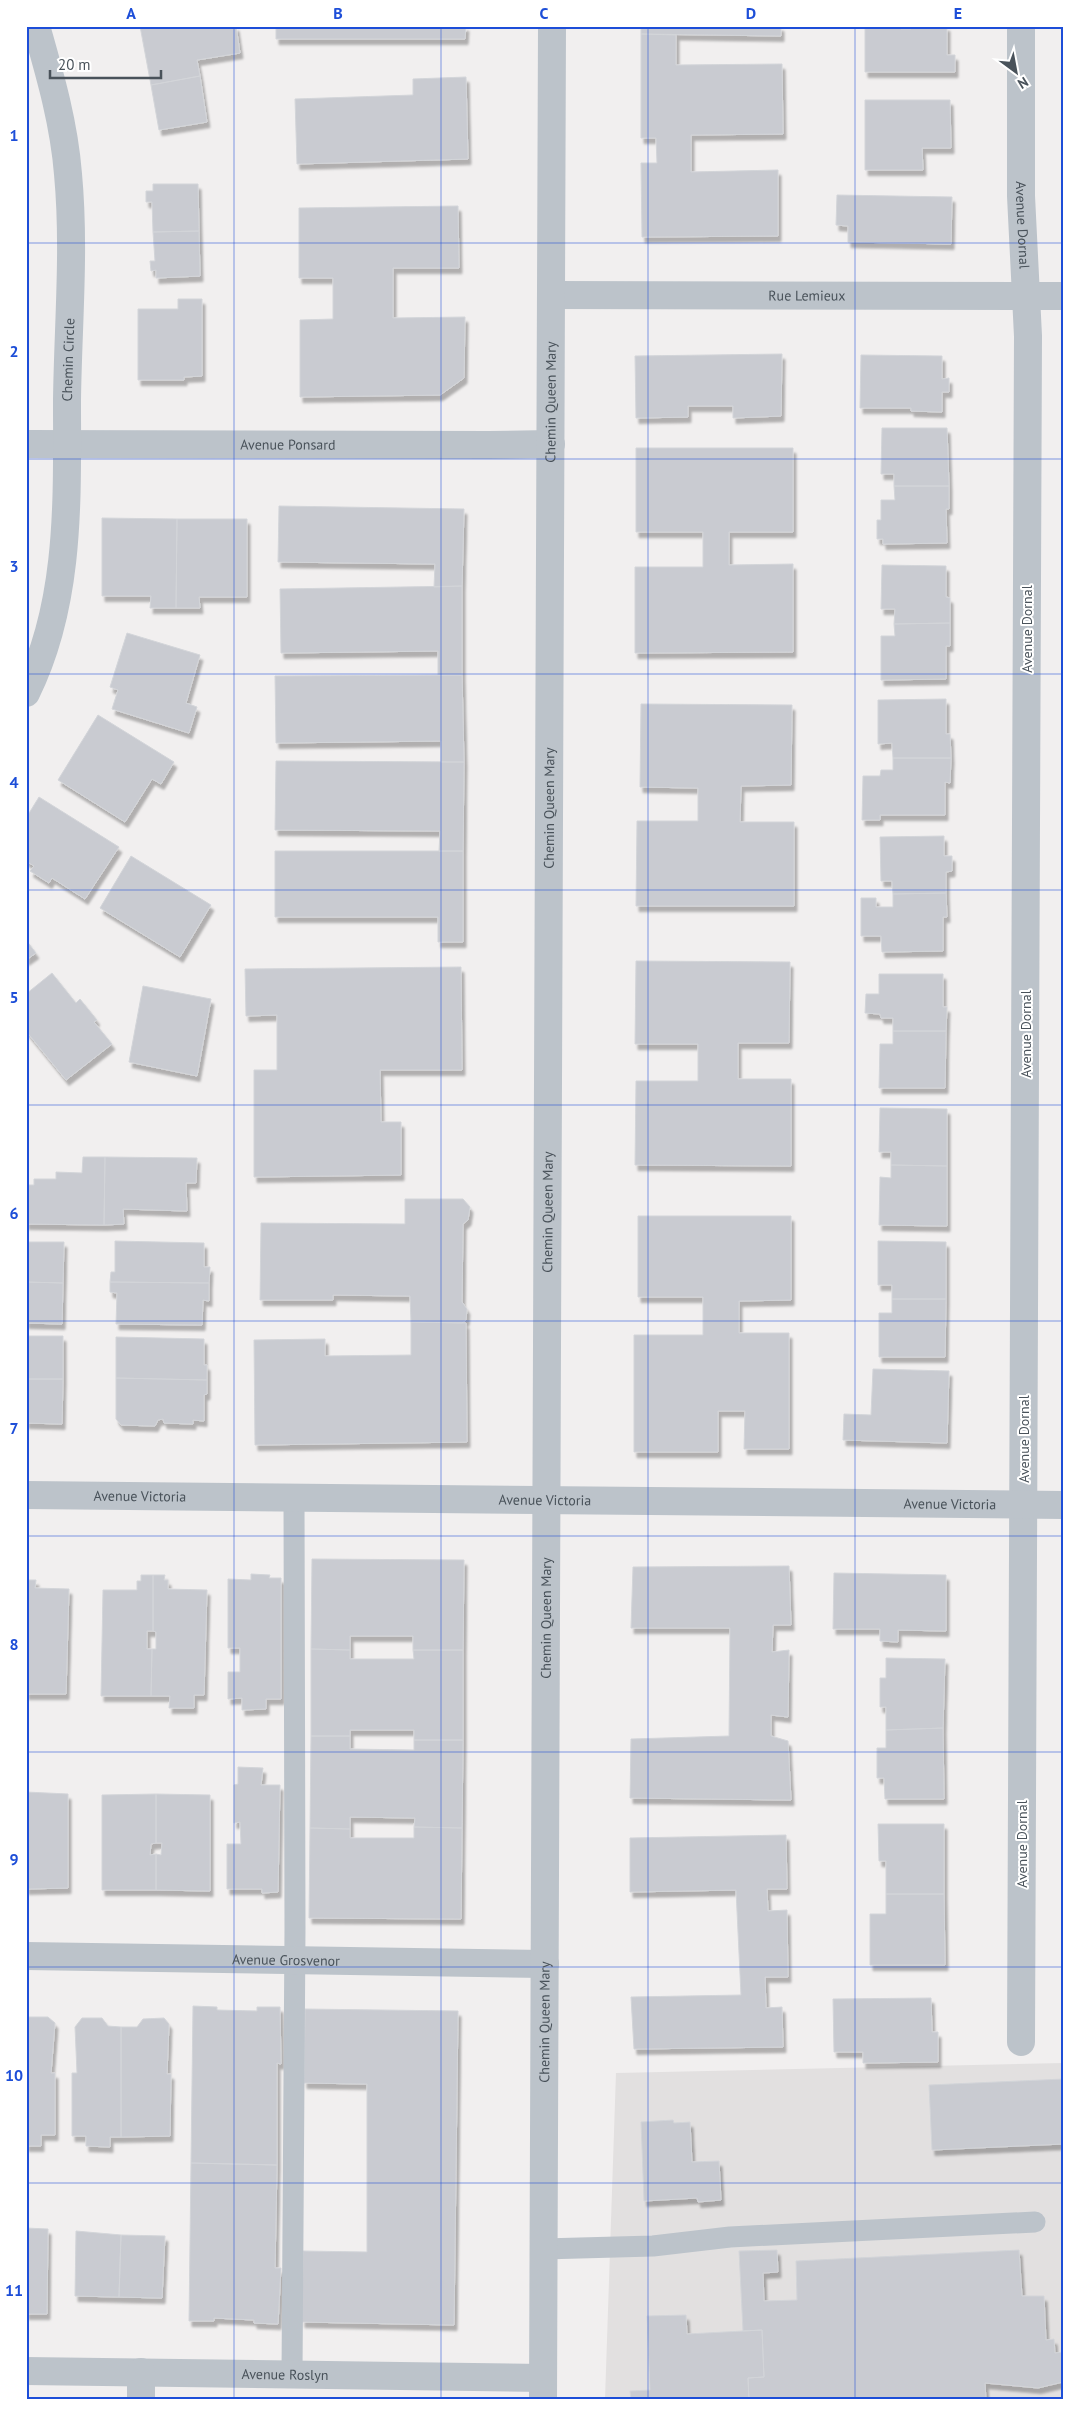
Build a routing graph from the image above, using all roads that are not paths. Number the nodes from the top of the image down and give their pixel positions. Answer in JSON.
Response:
{"nodes":[{"id":1,"x":36,"y":26,"type":"edge"},
{"id":2,"x":552,"y":26,"type":"edge"},
{"id":3,"x":1021,"y":26,"type":"edge"},
{"id":4,"x":552,"y":294,"type":"junction"},
{"id":5,"x":1026,"y":296,"type":"junction"},
{"id":6,"x":1063,"y":296,"type":"edge"},
{"id":7,"x":26,"y":444,"type":"edge"},
{"id":8,"x":67,"y":444,"type":"junction"},
{"id":9,"x":551,"y":444,"type":"junction"},
{"id":10,"x":26,"y":693,"type":"edge"},
{"id":11,"x":26,"y":1495,"type":"edge"},
{"id":12,"x":294,"y":1498,"type":"junction"},
{"id":13,"x":545,"y":1501,"type":"junction"},
{"id":14,"x":1024,"y":1505,"type":"junction"},
{"id":15,"x":1063,"y":1505,"type":"edge"},
{"id":16,"x":26,"y":1956,"type":"edge"},
{"id":17,"x":295,"y":1959,"type":"junction"},
{"id":18,"x":545,"y":1964,"type":"junction"},
{"id":19,"x":1021,"y":2042,"type":"dead end"},
{"id":20,"x":1035,"y":2222,"type":"dead end"},
{"id":21,"x":543,"y":2249,"type":"junction"},
{"id":22,"x":26,"y":2371,"type":"edge"},
{"id":23,"x":141,"y":2372,"type":"junction"},
{"id":24,"x":292,"y":2374,"type":"junction"},
{"id":25,"x":543,"y":2389,"type":"edge"},
{"id":26,"x":141,"y":2400,"type":"edge"}],
"edges":[{"from":1,"to":8,"type":"street","name":"Chemin Circle"},
{"from":2,"to":4,"type":"street","name":"Chemin Queen Mary"},
{"from":3,"to":5,"type":"street","name":"Avenue Dornal"},
{"from":4,"to":5,"type":"street","name":"Rue Lemieux"},
{"from":4,"to":9,"type":"street","name":"Chemin Queen Mary"},
{"from":5,"to":6,"type":"street","name":"Rue Lemieux"},
{"from":5,"to":14,"type":"street","name":"Avenue Dornal"},
{"from":7,"to":8,"type":"street","name":"Avenue Ponsard"},
{"from":8,"to":9,"type":"street","name":"Avenue Ponsard"},
{"from":8,"to":10,"type":"street","name":"Chemin Circle"},
{"from":9,"to":13,"type":"street","name":"Chemin Queen Mary"},
{"from":11,"to":12,"type":"street","name":"Avenue Victoria"},
{"from":12,"to":13,"type":"street","name":"Avenue Victoria"},
{"from":12,"to":17,"type":"lane"},
{"from":13,"to":14,"type":"street","name":"Avenue Victoria"},
{"from":13,"to":18,"type":"street","name":"Chemin Queen Mary"},
{"from":14,"to":15,"type":"street","name":"Avenue Victoria"},
{"from":14,"to":19,"type":"street","name":"Avenue Dornal"},
{"from":16,"to":17,"type":"street","name":"Avenue Grosvenor"},
{"from":17,"to":18,"type":"street","name":"Avenue Grosvenor"},
{"from":17,"to":24,"type":"lane"},
{"from":18,"to":21,"type":"street","name":"Chemin Queen Mary"},
{"from":20,"to":21,"type":"lane"},
{"from":21,"to":25,"type":"street","name":"Chemin Queen Mary"},
{"from":22,"to":23,"type":"street","name":"Avenue Roslyn"},
{"from":23,"to":24,"type":"street","name":"Avenue Roslyn"},
{"from":23,"to":26,"type":"street"},
{"from":24,"to":25,"type":"street","name":"Avenue Roslyn"}]}
